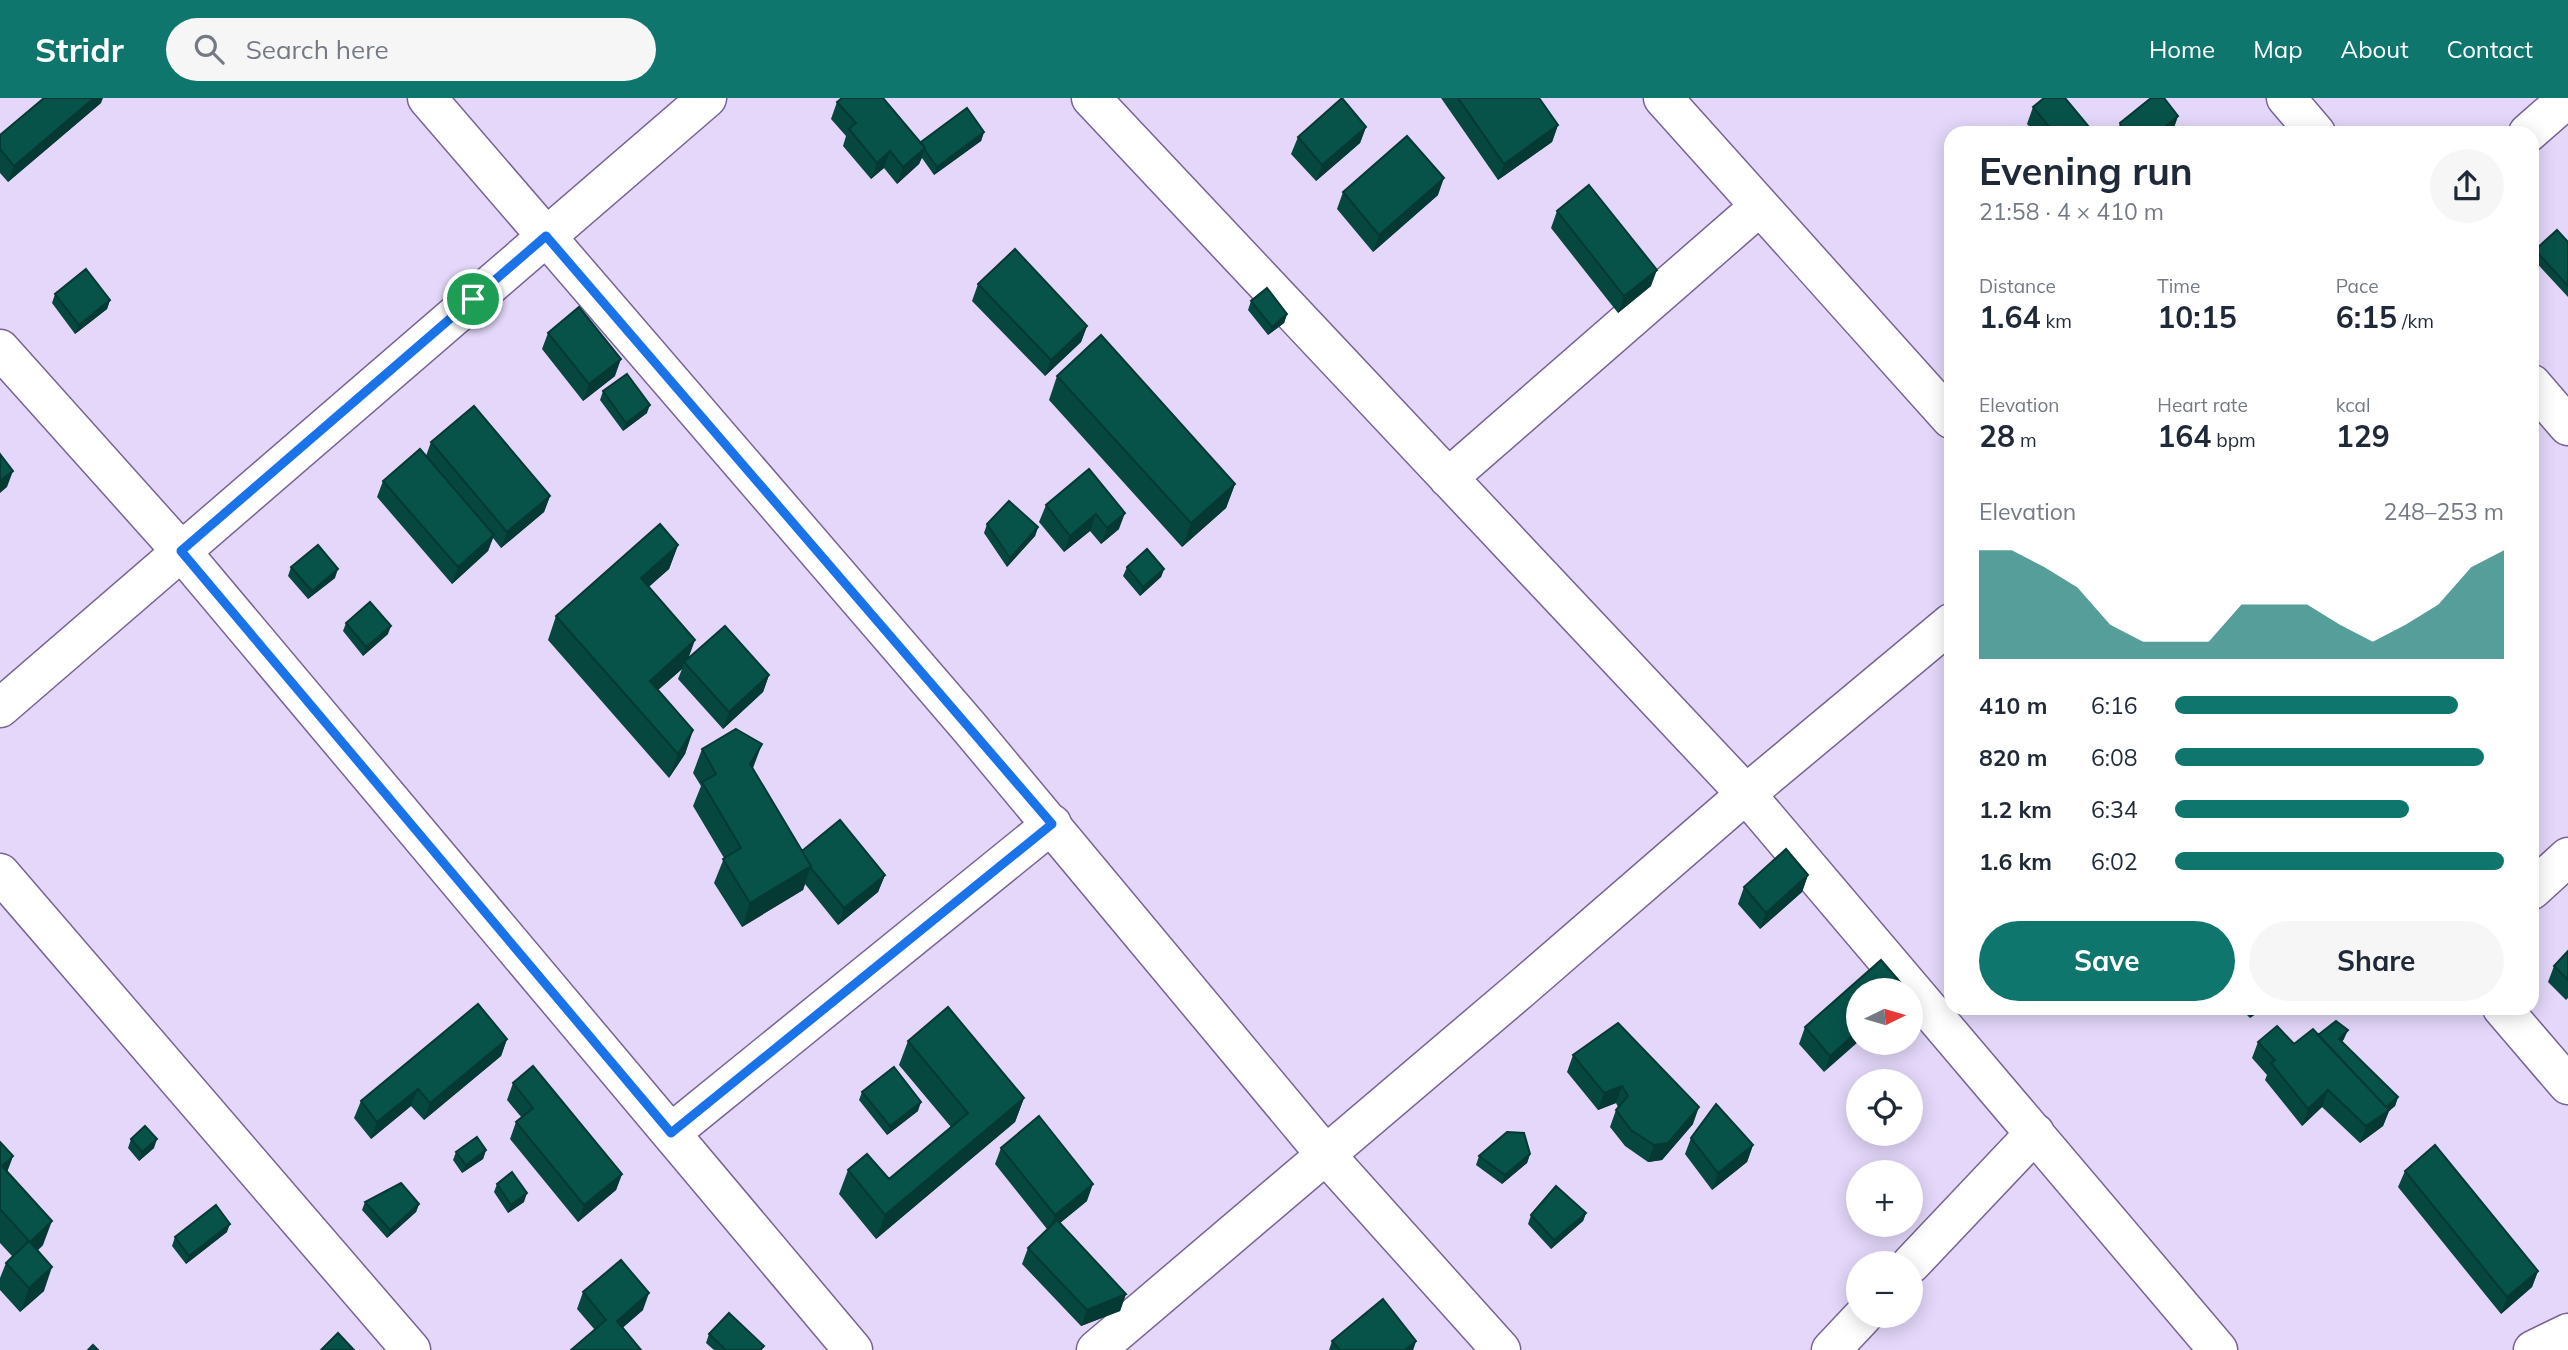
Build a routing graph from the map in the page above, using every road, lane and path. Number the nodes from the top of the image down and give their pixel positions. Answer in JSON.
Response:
{"nodes":[{"id":1,"x":427,"y":98,"type":"edge"},
{"id":2,"x":707,"y":98,"type":"edge"},
{"id":3,"x":1091,"y":98,"type":"edge"},
{"id":4,"x":1663,"y":98,"type":"edge"},
{"id":5,"x":2286,"y":98,"type":"edge"},
{"id":6,"x":2568,"y":98,"type":"edge"},
{"id":7,"x":2310,"y":126,"type":"edge"},
{"id":8,"x":2537,"y":126,"type":"edge"},
{"id":9,"x":1760,"y":206,"type":"junction"},
{"id":10,"x":546,"y":236,"type":"junction"},
{"id":11,"x":0,"y":349,"type":"edge"},
{"id":12,"x":2539,"y":392,"type":"edge"},
{"id":13,"x":1944,"y":411,"type":"edge"},
{"id":14,"x":2568,"y":426,"type":"edge"},
{"id":15,"x":1448,"y":478,"type":"junction"},
{"id":16,"x":181,"y":551,"type":"junction"},
{"id":17,"x":1944,"y":629,"type":"edge"},
{"id":18,"x":0,"y":708,"type":"edge"},
{"id":19,"x":1746,"y":794,"type":"junction"},
{"id":20,"x":1052,"y":824,"type":"junction"},
{"id":21,"x":2568,"y":857,"type":"edge"},
{"id":22,"x":0,"y":873,"type":"edge"},
{"id":23,"x":2539,"y":884,"type":"edge"},
{"id":24,"x":2508,"y":1015,"type":"edge"},
{"id":25,"x":2568,"y":1085,"type":"edge"},
{"id":26,"x":671,"y":1133,"type":"junction"},
{"id":27,"x":2035,"y":1133,"type":"junction"},
{"id":28,"x":1325,"y":1154,"type":"junction"},
{"id":29,"x":1923,"y":1252,"type":"edge"},
{"id":30,"x":1852,"y":1328,"type":"edge"},
{"id":31,"x":2568,"y":1333,"type":"edge"},
{"id":32,"x":411,"y":1350,"type":"edge"},
{"id":33,"x":853,"y":1350,"type":"edge"},
{"id":34,"x":1096,"y":1350,"type":"edge"},
{"id":35,"x":1501,"y":1350,"type":"edge"},
{"id":36,"x":1831,"y":1350,"type":"edge"},
{"id":37,"x":2218,"y":1350,"type":"edge"},
{"id":38,"x":2533,"y":1350,"type":"edge"}],
"edges":[{"from":1,"to":10,"type":"street"},
{"from":2,"to":10,"type":"street"},
{"from":3,"to":15,"type":"street"},
{"from":4,"to":9,"type":"street"},
{"from":5,"to":7,"type":"street"},
{"from":6,"to":8,"type":"street"},
{"from":9,"to":13,"type":"street"},
{"from":9,"to":15,"type":"street"},
{"from":10,"to":16,"type":"street"},
{"from":10,"to":20,"type":"street"},
{"from":11,"to":16,"type":"street"},
{"from":12,"to":14,"type":"street"},
{"from":15,"to":19,"type":"street"},
{"from":16,"to":18,"type":"street"},
{"from":16,"to":26,"type":"street"},
{"from":17,"to":19,"type":"street"},
{"from":19,"to":27,"type":"street"},
{"from":19,"to":28,"type":"street"},
{"from":20,"to":26,"type":"street"},
{"from":20,"to":28,"type":"street"},
{"from":21,"to":23,"type":"street"},
{"from":22,"to":32,"type":"street"},
{"from":24,"to":25,"type":"street"},
{"from":26,"to":33,"type":"street"},
{"from":27,"to":29,"type":"street"},
{"from":27,"to":37,"type":"street"},
{"from":28,"to":34,"type":"street"},
{"from":28,"to":35,"type":"street"},
{"from":30,"to":36,"type":"street"},
{"from":31,"to":38,"type":"street"}]}
